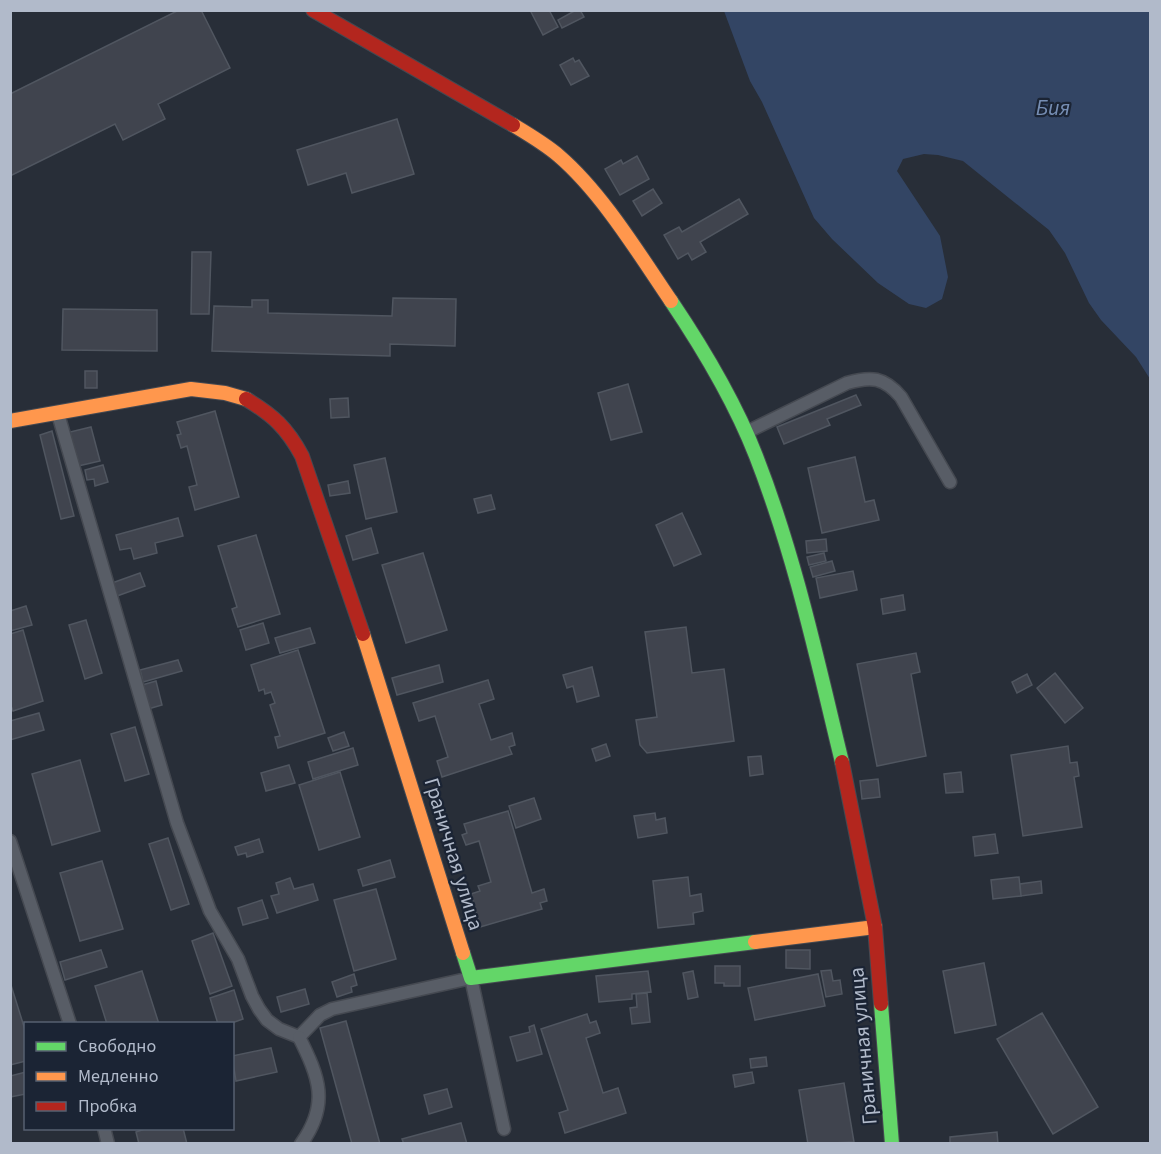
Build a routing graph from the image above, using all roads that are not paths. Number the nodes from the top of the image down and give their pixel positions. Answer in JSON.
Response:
{"nodes":[{"id":1,"x":313,"y":10,"type":"edge"},
{"id":2,"x":58,"y":413,"type":"junction"},
{"id":3,"x":10,"y":421,"type":"edge"},
{"id":4,"x":746,"y":432,"type":"junction"},
{"id":5,"x":950,"y":482,"type":"dead end"},
{"id":6,"x":10,"y":841,"type":"edge"},
{"id":7,"x":875,"y":927,"type":"junction"},
{"id":8,"x":471,"y":978,"type":"junction"},
{"id":9,"x":70,"y":1022,"type":"edge"},
{"id":10,"x":299,"y":1037,"type":"junction"},
{"id":11,"x":504,"y":1130,"type":"dead end"},
{"id":12,"x":302,"y":1143,"type":"edge"},
{"id":13,"x":892,"y":1143,"type":"edge"}],
"edges":[{"from":1,"to":4,"type":"street","name":"Граничная улица"},
{"from":2,"to":3,"type":"street","name":"Граничная улица"},
{"from":2,"to":8,"type":"street","name":"Граничная улица"},
{"from":2,"to":10,"type":"lane"},
{"from":4,"to":5,"type":"lane"},
{"from":4,"to":7,"type":"street","name":"Граничная улица"},
{"from":6,"to":9,"type":"lane"},
{"from":7,"to":8,"type":"street"},
{"from":7,"to":13,"type":"street","name":"Граничная улица"},
{"from":8,"to":10,"type":"lane"},
{"from":8,"to":11,"type":"lane"},
{"from":10,"to":12,"type":"lane"}]}
